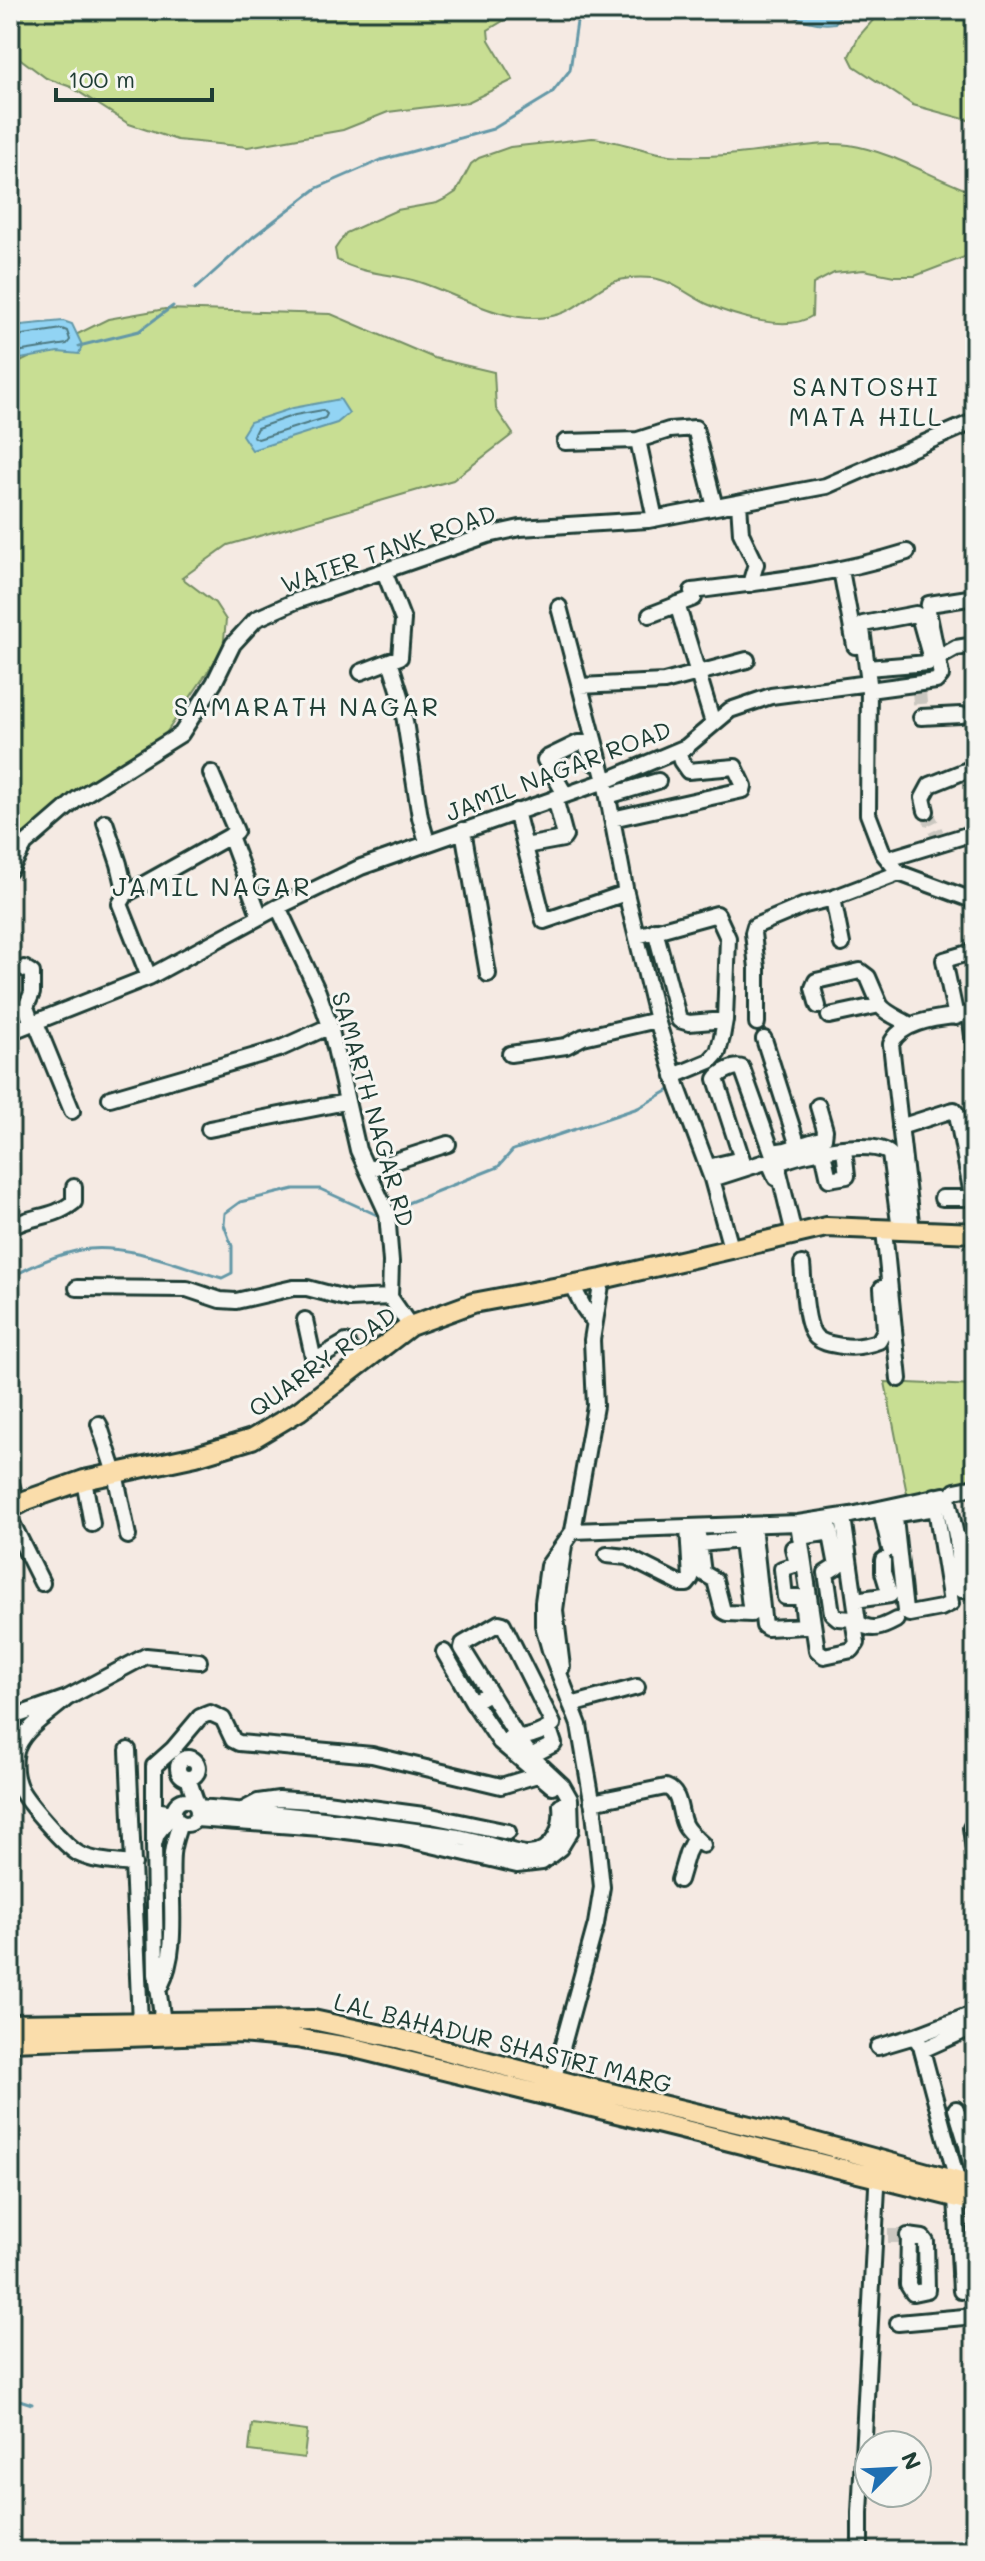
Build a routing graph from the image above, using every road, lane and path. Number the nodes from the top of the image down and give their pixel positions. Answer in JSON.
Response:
{"nodes":[{"id":1,"x":975,"y":421,"type":"edge"},
{"id":2,"x":638,"y":440,"type":"junction"},
{"id":3,"x":565,"y":442,"type":"dead end"},
{"id":4,"x":739,"y":503,"type":"junction"},
{"id":5,"x":715,"y":507,"type":"junction"},
{"id":6,"x":655,"y":519,"type":"junction"},
{"id":7,"x":907,"y":552,"type":"dead end"},
{"id":8,"x":841,"y":570,"type":"junction"},
{"id":9,"x":384,"y":571,"type":"junction"},
{"id":10,"x":750,"y":584,"type":"junction"},
{"id":11,"x":975,"y":597,"type":"edge"},
{"id":12,"x":677,"y":604,"type":"junction"},
{"id":13,"x":559,"y":607,"type":"dead end"},
{"id":14,"x":650,"y":615,"type":"dead end"},
{"id":15,"x":975,"y":645,"type":"edge"},
{"id":16,"x":855,"y":646,"type":"dead end"},
{"id":17,"x":938,"y":658,"type":"junction"},
{"id":18,"x":747,"y":660,"type":"dead end"},
{"id":19,"x":390,"y":661,"type":"junction"},
{"id":20,"x":699,"y":671,"type":"junction"},
{"id":21,"x":361,"y":672,"type":"dead end"},
{"id":22,"x":868,"y":680,"type":"junction"},
{"id":23,"x":580,"y":686,"type":"junction"},
{"id":24,"x":961,"y":715,"type":"dead end"},
{"id":25,"x":921,"y":717,"type":"dead end"},
{"id":26,"x":713,"y":723,"type":"junction"},
{"id":27,"x":678,"y":751,"type":"junction"},
{"id":28,"x":975,"y":767,"type":"edge"},
{"id":29,"x":211,"y":773,"type":"dead end"},
{"id":30,"x":658,"y":781,"type":"dead end"},
{"id":31,"x":605,"y":786,"type":"junction"},
{"id":32,"x":560,"y":796,"type":"junction"},
{"id":33,"x":737,"y":796,"type":"dead end"},
{"id":34,"x":516,"y":811,"type":"junction"},
{"id":35,"x":926,"y":811,"type":"dead end"},
{"id":36,"x":105,"y":822,"type":"dead end"},
{"id":37,"x":613,"y":822,"type":"junction"},
{"id":38,"x":975,"y":827,"type":"edge"},
{"id":39,"x":463,"y":830,"type":"junction"},
{"id":40,"x":230,"y":836,"type":"junction"},
{"id":41,"x":530,"y":840,"type":"junction"},
{"id":42,"x":427,"y":842,"type":"junction"},
{"id":43,"x":888,"y":859,"type":"junction"},
{"id":44,"x":11,"y":868,"type":"edge"},
{"id":45,"x":899,"y":873,"type":"junction"},
{"id":46,"x":626,"y":893,"type":"junction"},
{"id":47,"x":126,"y":894,"type":"junction"},
{"id":48,"x":833,"y":898,"type":"junction"},
{"id":49,"x":975,"y":901,"type":"edge"},
{"id":50,"x":278,"y":907,"type":"junction"},
{"id":51,"x":260,"y":917,"type":"junction"},
{"id":52,"x":655,"y":930,"type":"junction"},
{"id":53,"x":637,"y":936,"type":"junction"},
{"id":54,"x":842,"y":944,"type":"dead end"},
{"id":55,"x":975,"y":951,"type":"edge"},
{"id":56,"x":24,"y":968,"type":"dead end"},
{"id":57,"x":488,"y":974,"type":"dead end"},
{"id":58,"x":149,"y":977,"type":"junction"},
{"id":59,"x":880,"y":1005,"type":"junction"},
{"id":60,"x":967,"y":1015,"type":"edge"},
{"id":61,"x":657,"y":1020,"type":"junction"},
{"id":62,"x":725,"y":1020,"type":"junction"},
{"id":63,"x":757,"y":1023,"type":"dead end"},
{"id":64,"x":34,"y":1024,"type":"junction"},
{"id":65,"x":910,"y":1025,"type":"junction"},
{"id":66,"x":330,"y":1026,"type":"junction"},
{"id":67,"x":10,"y":1032,"type":"edge"},
{"id":68,"x":764,"y":1039,"type":"dead end"},
{"id":69,"x":975,"y":1051,"type":"edge"},
{"id":70,"x":510,"y":1054,"type":"dead end"},
{"id":71,"x":674,"y":1076,"type":"junction"},
{"id":72,"x":110,"y":1098,"type":"dead end"},
{"id":73,"x":346,"y":1102,"type":"junction"},
{"id":74,"x":818,"y":1106,"type":"dead end"},
{"id":75,"x":72,"y":1111,"type":"dead end"},
{"id":76,"x":900,"y":1127,"type":"junction"},
{"id":77,"x":209,"y":1129,"type":"dead end"},
{"id":78,"x":448,"y":1144,"type":"dead end"},
{"id":79,"x":798,"y":1146,"type":"junction"},
{"id":80,"x":844,"y":1149,"type":"junction"},
{"id":81,"x":823,"y":1152,"type":"junction"},
{"id":82,"x":367,"y":1170,"type":"junction"},
{"id":83,"x":710,"y":1173,"type":"junction"},
{"id":84,"x":74,"y":1187,"type":"dead end"},
{"id":85,"x":942,"y":1198,"type":"dead end"},
{"id":86,"x":10,"y":1228,"type":"edge"},
{"id":87,"x":899,"y":1230,"type":"junction"},
{"id":88,"x":975,"y":1233,"type":"edge"},
{"id":89,"x":790,"y":1235,"type":"junction"},
{"id":90,"x":731,"y":1248,"type":"junction"},
{"id":91,"x":802,"y":1264,"type":"dead end"},
{"id":92,"x":602,"y":1279,"type":"junction"},
{"id":93,"x":884,"y":1284,"type":"junction"},
{"id":94,"x":572,"y":1285,"type":"junction"},
{"id":95,"x":77,"y":1288,"type":"dead end"},
{"id":96,"x":390,"y":1297,"type":"junction"},
{"id":97,"x":305,"y":1320,"type":"dead end"},
{"id":98,"x":594,"y":1322,"type":"junction"},
{"id":99,"x":410,"y":1326,"type":"junction"},
{"id":100,"x":359,"y":1365,"type":"junction"},
{"id":101,"x":899,"y":1379,"type":"dead end"},
{"id":102,"x":99,"y":1424,"type":"dead end"},
{"id":103,"x":115,"y":1473,"type":"junction"},
{"id":104,"x":10,"y":1479,"type":"edge"},
{"id":105,"x":84,"y":1480,"type":"junction"},
{"id":106,"x":975,"y":1487,"type":"edge"},
{"id":107,"x":955,"y":1491,"type":"dead end"},
{"id":108,"x":936,"y":1502,"type":"junction"},
{"id":109,"x":881,"y":1510,"type":"junction"},
{"id":110,"x":12,"y":1511,"type":"edge"},
{"id":111,"x":834,"y":1522,"type":"junction"},
{"id":112,"x":92,"y":1524,"type":"dead end"},
{"id":113,"x":693,"y":1527,"type":"junction"},
{"id":114,"x":796,"y":1528,"type":"junction"},
{"id":115,"x":628,"y":1529,"type":"junction"},
{"id":116,"x":745,"y":1530,"type":"junction"},
{"id":117,"x":128,"y":1536,"type":"dead end"},
{"id":118,"x":569,"y":1536,"type":"junction"},
{"id":119,"x":975,"y":1539,"type":"edge"},
{"id":120,"x":957,"y":1540,"type":"junction"},
{"id":121,"x":700,"y":1544,"type":"junction"},
{"id":122,"x":607,"y":1555,"type":"dead end"},
{"id":123,"x":627,"y":1557,"type":"junction"},
{"id":124,"x":42,"y":1583,"type":"dead end"},
{"id":125,"x":975,"y":1590,"type":"edge"},
{"id":126,"x":855,"y":1600,"type":"junction"},
{"id":127,"x":896,"y":1620,"type":"dead end"},
{"id":128,"x":444,"y":1652,"type":"dead end"},
{"id":129,"x":199,"y":1661,"type":"dead end"},
{"id":130,"x":637,"y":1687,"type":"dead end"},
{"id":131,"x":489,"y":1693,"type":"junction"},
{"id":132,"x":67,"y":1698,"type":"junction"},
{"id":133,"x":473,"y":1702,"type":"junction"},
{"id":134,"x":571,"y":1705,"type":"junction"},
{"id":135,"x":10,"y":1718,"type":"edge"},
{"id":136,"x":549,"y":1729,"type":"junction"},
{"id":137,"x":518,"y":1738,"type":"junction"},
{"id":138,"x":500,"y":1742,"type":"junction"},
{"id":139,"x":128,"y":1750,"type":"dead end"},
{"id":140,"x":189,"y":1754,"type":"dead end"},
{"id":141,"x":531,"y":1756,"type":"junction"},
{"id":142,"x":544,"y":1773,"type":"junction"},
{"id":143,"x":185,"y":1777,"type":"junction"},
{"id":144,"x":326,"y":1802,"type":"junction"},
{"id":145,"x":592,"y":1802,"type":"junction"},
{"id":146,"x":154,"y":1810,"type":"junction"},
{"id":147,"x":243,"y":1810,"type":"junction"},
{"id":148,"x":197,"y":1813,"type":"junction"},
{"id":149,"x":408,"y":1813,"type":"junction"},
{"id":150,"x":176,"y":1814,"type":"junction"},
{"id":151,"x":321,"y":1823,"type":"junction"},
{"id":152,"x":971,"y":1828,"type":"dead end"},
{"id":153,"x":474,"y":1831,"type":"junction"},
{"id":154,"x":508,"y":1832,"type":"dead end"},
{"id":155,"x":403,"y":1834,"type":"junction"},
{"id":156,"x":154,"y":1844,"type":"junction"},
{"id":157,"x":508,"y":1856,"type":"junction"},
{"id":158,"x":975,"y":1857,"type":"edge"},
{"id":159,"x":134,"y":1864,"type":"junction"},
{"id":160,"x":679,"y":1880,"type":"dead end"},
{"id":161,"x":160,"y":1987,"type":"junction"},
{"id":162,"x":975,"y":2013,"type":"edge"},
{"id":163,"x":140,"y":2022,"type":"junction"},
{"id":164,"x":163,"y":2022,"type":"junction"},
{"id":165,"x":10,"y":2024,"type":"edge"},
{"id":166,"x":975,"y":2026,"type":"edge"},
{"id":167,"x":915,"y":2036,"type":"junction"},
{"id":168,"x":10,"y":2041,"type":"edge"},
{"id":169,"x":878,"y":2047,"type":"dead end"},
{"id":170,"x":922,"y":2050,"type":"junction"},
{"id":171,"x":551,"y":2088,"type":"junction"},
{"id":172,"x":956,"y":2109,"type":"dead end"},
{"id":173,"x":971,"y":2144,"type":"edge"},
{"id":174,"x":877,"y":2159,"type":"junction"},
{"id":175,"x":878,"y":2178,"type":"junction"},
{"id":176,"x":966,"y":2186,"type":"edge"},
{"id":177,"x":975,"y":2202,"type":"edge"},
{"id":178,"x":975,"y":2269,"type":"edge"},
{"id":179,"x":975,"y":2316,"type":"edge"},
{"id":180,"x":898,"y":2323,"type":"dead end"},
{"id":181,"x":860,"y":2551,"type":"edge"}],
"edges":[{"from":1,"to":4,"type":"street","name":"WATER TANK ROAD"},
{"from":2,"to":3,"type":"street"},
{"from":2,"to":5,"type":"street"},
{"from":2,"to":6,"type":"street"},
{"from":4,"to":5,"type":"street","name":"WATER TANK ROAD"},
{"from":4,"to":10,"type":"street"},
{"from":5,"to":6,"type":"street","name":"WATER TANK ROAD"},
{"from":6,"to":9,"type":"street","name":"WATER TANK ROAD"},
{"from":7,"to":8,"type":"street"},
{"from":8,"to":10,"type":"street"},
{"from":8,"to":16,"type":"street"},
{"from":9,"to":19,"type":"street"},
{"from":9,"to":44,"type":"street","name":"WATER TANK ROAD"},
{"from":10,"to":12,"type":"street"},
{"from":11,"to":17,"type":"street"},
{"from":12,"to":14,"type":"street"},
{"from":12,"to":20,"type":"street"},
{"from":13,"to":23,"type":"street"},
{"from":15,"to":17,"type":"street"},
{"from":17,"to":22,"type":"street"},
{"from":18,"to":20,"type":"street"},
{"from":19,"to":21,"type":"street"},
{"from":19,"to":42,"type":"street"},
{"from":20,"to":23,"type":"street"},
{"from":20,"to":26,"type":"street"},
{"from":22,"to":22,"type":"street"},
{"from":22,"to":26,"type":"street","name":"JAMIL NAGAR ROAD"},
{"from":22,"to":43,"type":"street"},
{"from":23,"to":31,"type":"street"},
{"from":24,"to":25,"type":"street"},
{"from":26,"to":27,"type":"street","name":"JAMIL NAGAR ROAD"},
{"from":27,"to":31,"type":"street","name":"JAMIL NAGAR ROAD"},
{"from":27,"to":37,"type":"street"},
{"from":28,"to":35,"type":"street"},
{"from":29,"to":40,"type":"street"},
{"from":30,"to":31,"type":"street"},
{"from":31,"to":32,"type":"street","name":"JAMIL NAGAR ROAD"},
{"from":31,"to":32,"type":"street"},
{"from":31,"to":37,"type":"street"},
{"from":32,"to":34,"type":"street","name":"JAMIL NAGAR ROAD"},
{"from":32,"to":41,"type":"street"},
{"from":33,"to":37,"type":"street"},
{"from":34,"to":39,"type":"street","name":"JAMIL NAGAR ROAD"},
{"from":34,"to":41,"type":"street"},
{"from":36,"to":47,"type":"street"},
{"from":37,"to":46,"type":"street"},
{"from":38,"to":43,"type":"street"},
{"from":39,"to":42,"type":"street","name":"JAMIL NAGAR ROAD"},
{"from":39,"to":57,"type":"street"},
{"from":40,"to":47,"type":"street"},
{"from":40,"to":51,"type":"street"},
{"from":41,"to":46,"type":"street"},
{"from":42,"to":50,"type":"street","name":"JAMIL NAGAR ROAD"},
{"from":43,"to":45,"type":"street"},
{"from":45,"to":48,"type":"street"},
{"from":45,"to":49,"type":"street"},
{"from":46,"to":53,"type":"street"},
{"from":47,"to":58,"type":"street"},
{"from":48,"to":54,"type":"street"},
{"from":48,"to":63,"type":"street"},
{"from":50,"to":51,"type":"street","name":"JAMIL NAGAR ROAD"},
{"from":50,"to":66,"type":"street","name":"SAMARTH NAGAR RD"},
{"from":51,"to":58,"type":"street","name":"JAMIL NAGAR ROAD"},
{"from":52,"to":53,"type":"street"},
{"from":52,"to":62,"type":"street"},
{"from":52,"to":62,"type":"street"},
{"from":53,"to":61,"type":"street"},
{"from":55,"to":60,"type":"street"},
{"from":56,"to":64,"type":"street"},
{"from":58,"to":64,"type":"street","name":"JAMIL NAGAR ROAD"},
{"from":59,"to":59,"type":"street"},
{"from":59,"to":65,"type":"street"},
{"from":60,"to":65,"type":"street"},
{"from":60,"to":69,"type":"street"},
{"from":61,"to":70,"type":"street"},
{"from":61,"to":71,"type":"street"},
{"from":62,"to":71,"type":"street"},
{"from":64,"to":67,"type":"street","name":"JAMIL NAGAR ROAD"},
{"from":64,"to":75,"type":"street"},
{"from":65,"to":76,"type":"street"},
{"from":66,"to":72,"type":"street"},
{"from":66,"to":73,"type":"street","name":"SAMARTH NAGAR RD"},
{"from":68,"to":79,"type":"street"},
{"from":71,"to":83,"type":"street"},
{"from":73,"to":77,"type":"street"},
{"from":73,"to":82,"type":"street","name":"SAMARTH NAGAR RD"},
{"from":74,"to":79,"type":"street"},
{"from":76,"to":85,"type":"street"},
{"from":76,"to":87,"type":"street"},
{"from":78,"to":82,"type":"street"},
{"from":79,"to":83,"type":"street"},
{"from":80,"to":81,"type":"street"},
{"from":80,"to":81,"type":"street"},
{"from":80,"to":87,"type":"street"},
{"from":81,"to":89,"type":"street"},
{"from":82,"to":96,"type":"street","name":"SAMARTH NAGAR RD"},
{"from":83,"to":89,"type":"street"},
{"from":83,"to":90,"type":"street"},
{"from":84,"to":86,"type":"street"},
{"from":87,"to":88,"type":"main road","name":"QUARRY ROAD"},
{"from":87,"to":89,"type":"main road","name":"QUARRY ROAD"},
{"from":87,"to":93,"type":"street"},
{"from":89,"to":90,"type":"main road","name":"QUARRY ROAD"},
{"from":90,"to":92,"type":"main road","name":"QUARRY ROAD"},
{"from":91,"to":93,"type":"street"},
{"from":92,"to":94,"type":"main road","name":"QUARRY ROAD"},
{"from":92,"to":98,"type":"street"},
{"from":93,"to":101,"type":"street"},
{"from":94,"to":98,"type":"street"},
{"from":94,"to":99,"type":"main road","name":"QUARRY ROAD"},
{"from":95,"to":96,"type":"street"},
{"from":96,"to":99,"type":"street"},
{"from":97,"to":100,"type":"street"},
{"from":98,"to":118,"type":"street"},
{"from":99,"to":100,"type":"main road","name":"QUARRY ROAD"},
{"from":100,"to":103,"type":"main road","name":"QUARRY ROAD"},
{"from":102,"to":103,"type":"street"},
{"from":103,"to":105,"type":"main road","name":"QUARRY ROAD"},
{"from":103,"to":117,"type":"street"},
{"from":104,"to":110,"type":"street"},
{"from":105,"to":110,"type":"main road","name":"QUARRY ROAD"},
{"from":105,"to":112,"type":"street"},
{"from":106,"to":107,"type":"street"},
{"from":108,"to":108,"type":"street"},
{"from":108,"to":109,"type":"street"},
{"from":108,"to":120,"type":"street"},
{"from":109,"to":111,"type":"street"},
{"from":109,"to":126,"type":"street"},
{"from":110,"to":124,"type":"street"},
{"from":111,"to":114,"type":"street"},
{"from":111,"to":114,"type":"street"},
{"from":111,"to":126,"type":"street"},
{"from":113,"to":115,"type":"street"},
{"from":113,"to":116,"type":"street"},
{"from":113,"to":121,"type":"street"},
{"from":113,"to":123,"type":"street"},
{"from":114,"to":116,"type":"street"},
{"from":114,"to":116,"type":"street"},
{"from":115,"to":118,"type":"street"},
{"from":115,"to":123,"type":"street"},
{"from":116,"to":121,"type":"street"},
{"from":116,"to":121,"type":"street"},
{"from":118,"to":134,"type":"street"},
{"from":119,"to":120,"type":"street"},
{"from":120,"to":125,"type":"street"},
{"from":122,"to":123,"type":"street"},
{"from":126,"to":127,"type":"street"},
{"from":128,"to":133,"type":"street"},
{"from":129,"to":132,"type":"street"},
{"from":130,"to":134,"type":"street"},
{"from":131,"to":133,"type":"street"},
{"from":131,"to":136,"type":"street"},
{"from":131,"to":137,"type":"street"},
{"from":132,"to":135,"type":"street"},
{"from":132,"to":159,"type":"street"},
{"from":133,"to":138,"type":"street"},
{"from":134,"to":145,"type":"street"},
{"from":136,"to":137,"type":"street"},
{"from":136,"to":141,"type":"street"},
{"from":137,"to":138,"type":"street"},
{"from":137,"to":141,"type":"street"},
{"from":138,"to":142,"type":"street"},
{"from":139,"to":159,"type":"street"},
{"from":140,"to":143,"type":"street"},
{"from":141,"to":142,"type":"street"},
{"from":142,"to":146,"type":"street"},
{"from":142,"to":157,"type":"street"},
{"from":143,"to":148,"type":"street"},
{"from":143,"to":150,"type":"street"},
{"from":144,"to":147,"type":"street"},
{"from":144,"to":149,"type":"street"},
{"from":144,"to":151,"type":"street"},
{"from":145,"to":160,"type":"street"},
{"from":145,"to":171,"type":"street"},
{"from":146,"to":150,"type":"street"},
{"from":146,"to":156,"type":"street"},
{"from":147,"to":148,"type":"street"},
{"from":147,"to":151,"type":"street"},
{"from":148,"to":150,"type":"street"},
{"from":148,"to":150,"type":"street"},
{"from":148,"to":151,"type":"street"},
{"from":149,"to":153,"type":"street"},
{"from":149,"to":155,"type":"street"},
{"from":150,"to":156,"type":"street"},
{"from":150,"to":161,"type":"street"},
{"from":151,"to":155,"type":"street"},
{"from":152,"to":158,"type":"street"},
{"from":153,"to":154,"type":"street"},
{"from":153,"to":155,"type":"street"},
{"from":153,"to":157,"type":"street"},
{"from":155,"to":157,"type":"street"},
{"from":156,"to":161,"type":"street"},
{"from":159,"to":163,"type":"street"},
{"from":161,"to":164,"type":"street"},
{"from":162,"to":167,"type":"street"},
{"from":163,"to":164,"type":"main road","name":"LAL BAHADUR SHASTRI MARG"},
{"from":163,"to":165,"type":"main road","name":"LAL BAHADUR SHASTRI MARG"},
{"from":164,"to":171,"type":"main road","name":"LAL BAHADUR SHASTRI MARG"},
{"from":166,"to":170,"type":"street"},
{"from":167,"to":169,"type":"street"},
{"from":167,"to":170,"type":"street"},
{"from":168,"to":171,"type":"main road","name":"LAL BAHADUR SHASTRI MARG"},
{"from":170,"to":176,"type":"street"},
{"from":171,"to":174,"type":"main road","name":"LAL BAHADUR SHASTRI MARG"},
{"from":171,"to":175,"type":"main road","name":"LAL BAHADUR SHASTRI MARG"},
{"from":172,"to":173,"type":"street"},
{"from":173,"to":176,"type":"street"},
{"from":174,"to":175,"type":"street"},
{"from":174,"to":176,"type":"main road","name":"LAL BAHADUR SHASTRI MARG"},
{"from":175,"to":176,"type":"main road","name":"LAL BAHADUR SHASTRI MARG"},
{"from":175,"to":181,"type":"street"},
{"from":176,"to":177,"type":"main road","name":"LAL BAHADUR SHASTRI MARG"},
{"from":176,"to":178,"type":"street"},
{"from":179,"to":180,"type":"street"}]}
